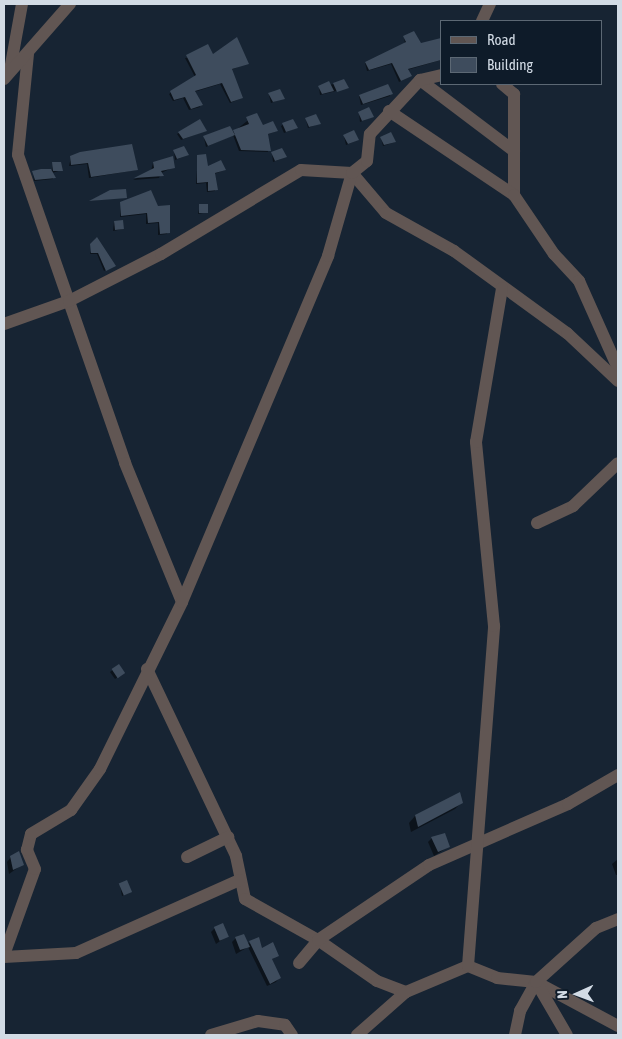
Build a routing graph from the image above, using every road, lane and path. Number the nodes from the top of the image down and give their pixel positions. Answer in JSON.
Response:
{"nodes":[{"id":1,"x":22,"y":4,"type":"edge"},
{"id":2,"x":70,"y":4,"type":"edge"},
{"id":3,"x":490,"y":4,"type":"edge"},
{"id":4,"x":482,"y":20,"type":"edge"},
{"id":5,"x":28,"y":54,"type":"junction"},
{"id":6,"x":440,"y":74,"type":"edge"},
{"id":7,"x":4,"y":79,"type":"edge"},
{"id":8,"x":420,"y":80,"type":"junction"},
{"id":9,"x":503,"y":85,"type":"edge"},
{"id":10,"x":389,"y":111,"type":"junction"},
{"id":11,"x":514,"y":151,"type":"junction"},
{"id":12,"x":352,"y":173,"type":"junction"},
{"id":13,"x":514,"y":195,"type":"junction"},
{"id":14,"x":502,"y":288,"type":"junction"},
{"id":15,"x":69,"y":301,"type":"junction"},
{"id":16,"x":4,"y":324,"type":"edge"},
{"id":17,"x":618,"y":368,"type":"edge"},
{"id":18,"x":618,"y":381,"type":"edge"},
{"id":19,"x":618,"y":463,"type":"edge"},
{"id":20,"x":537,"y":523,"type":"dead end"},
{"id":21,"x":182,"y":602,"type":"junction"},
{"id":22,"x":147,"y":669,"type":"junction"},
{"id":23,"x":618,"y":775,"type":"edge"},
{"id":24,"x":228,"y":837,"type":"junction"},
{"id":25,"x":477,"y":846,"type":"junction"},
{"id":26,"x":187,"y":857,"type":"dead end"},
{"id":27,"x":239,"y":880,"type":"junction"},
{"id":28,"x":618,"y":919,"type":"edge"},
{"id":29,"x":318,"y":940,"type":"junction"},
{"id":30,"x":4,"y":956,"type":"edge"},
{"id":31,"x":299,"y":963,"type":"dead end"},
{"id":32,"x":468,"y":966,"type":"junction"},
{"id":33,"x":536,"y":982,"type":"junction"},
{"id":34,"x":406,"y":992,"type":"junction"},
{"id":35,"x":618,"y":1026,"type":"edge"},
{"id":36,"x":225,"y":1032,"type":"edge"},
{"id":37,"x":211,"y":1035,"type":"edge"},
{"id":38,"x":292,"y":1035,"type":"edge"},
{"id":39,"x":357,"y":1035,"type":"edge"},
{"id":40,"x":515,"y":1035,"type":"edge"},
{"id":41,"x":567,"y":1035,"type":"edge"}],
"edges":[{"from":1,"to":7,"type":"street"},
{"from":2,"to":5,"type":"street"},
{"from":3,"to":4,"type":"street"},
{"from":5,"to":7,"type":"street"},
{"from":5,"to":15,"type":"street"},
{"from":6,"to":8,"type":"street"},
{"from":8,"to":10,"type":"street"},
{"from":8,"to":11,"type":"street"},
{"from":9,"to":11,"type":"street"},
{"from":10,"to":12,"type":"street"},
{"from":10,"to":13,"type":"street"},
{"from":11,"to":13,"type":"street"},
{"from":12,"to":14,"type":"street"},
{"from":12,"to":15,"type":"street"},
{"from":12,"to":21,"type":"street"},
{"from":13,"to":17,"type":"street"},
{"from":14,"to":18,"type":"street"},
{"from":14,"to":25,"type":"street"},
{"from":15,"to":16,"type":"street"},
{"from":15,"to":21,"type":"street"},
{"from":19,"to":20,"type":"street"},
{"from":21,"to":22,"type":"street"},
{"from":22,"to":24,"type":"street"},
{"from":22,"to":30,"type":"street"},
{"from":23,"to":25,"type":"street"},
{"from":24,"to":26,"type":"street"},
{"from":24,"to":27,"type":"street"},
{"from":25,"to":29,"type":"street"},
{"from":25,"to":32,"type":"street"},
{"from":27,"to":29,"type":"street"},
{"from":27,"to":30,"type":"street"},
{"from":28,"to":33,"type":"street"},
{"from":29,"to":31,"type":"street"},
{"from":29,"to":34,"type":"street"},
{"from":32,"to":33,"type":"street"},
{"from":32,"to":34,"type":"street"},
{"from":33,"to":35,"type":"street"},
{"from":33,"to":40,"type":"street"},
{"from":33,"to":41,"type":"street"},
{"from":34,"to":39,"type":"street"},
{"from":36,"to":37,"type":"street"},
{"from":36,"to":38,"type":"street"}]}
